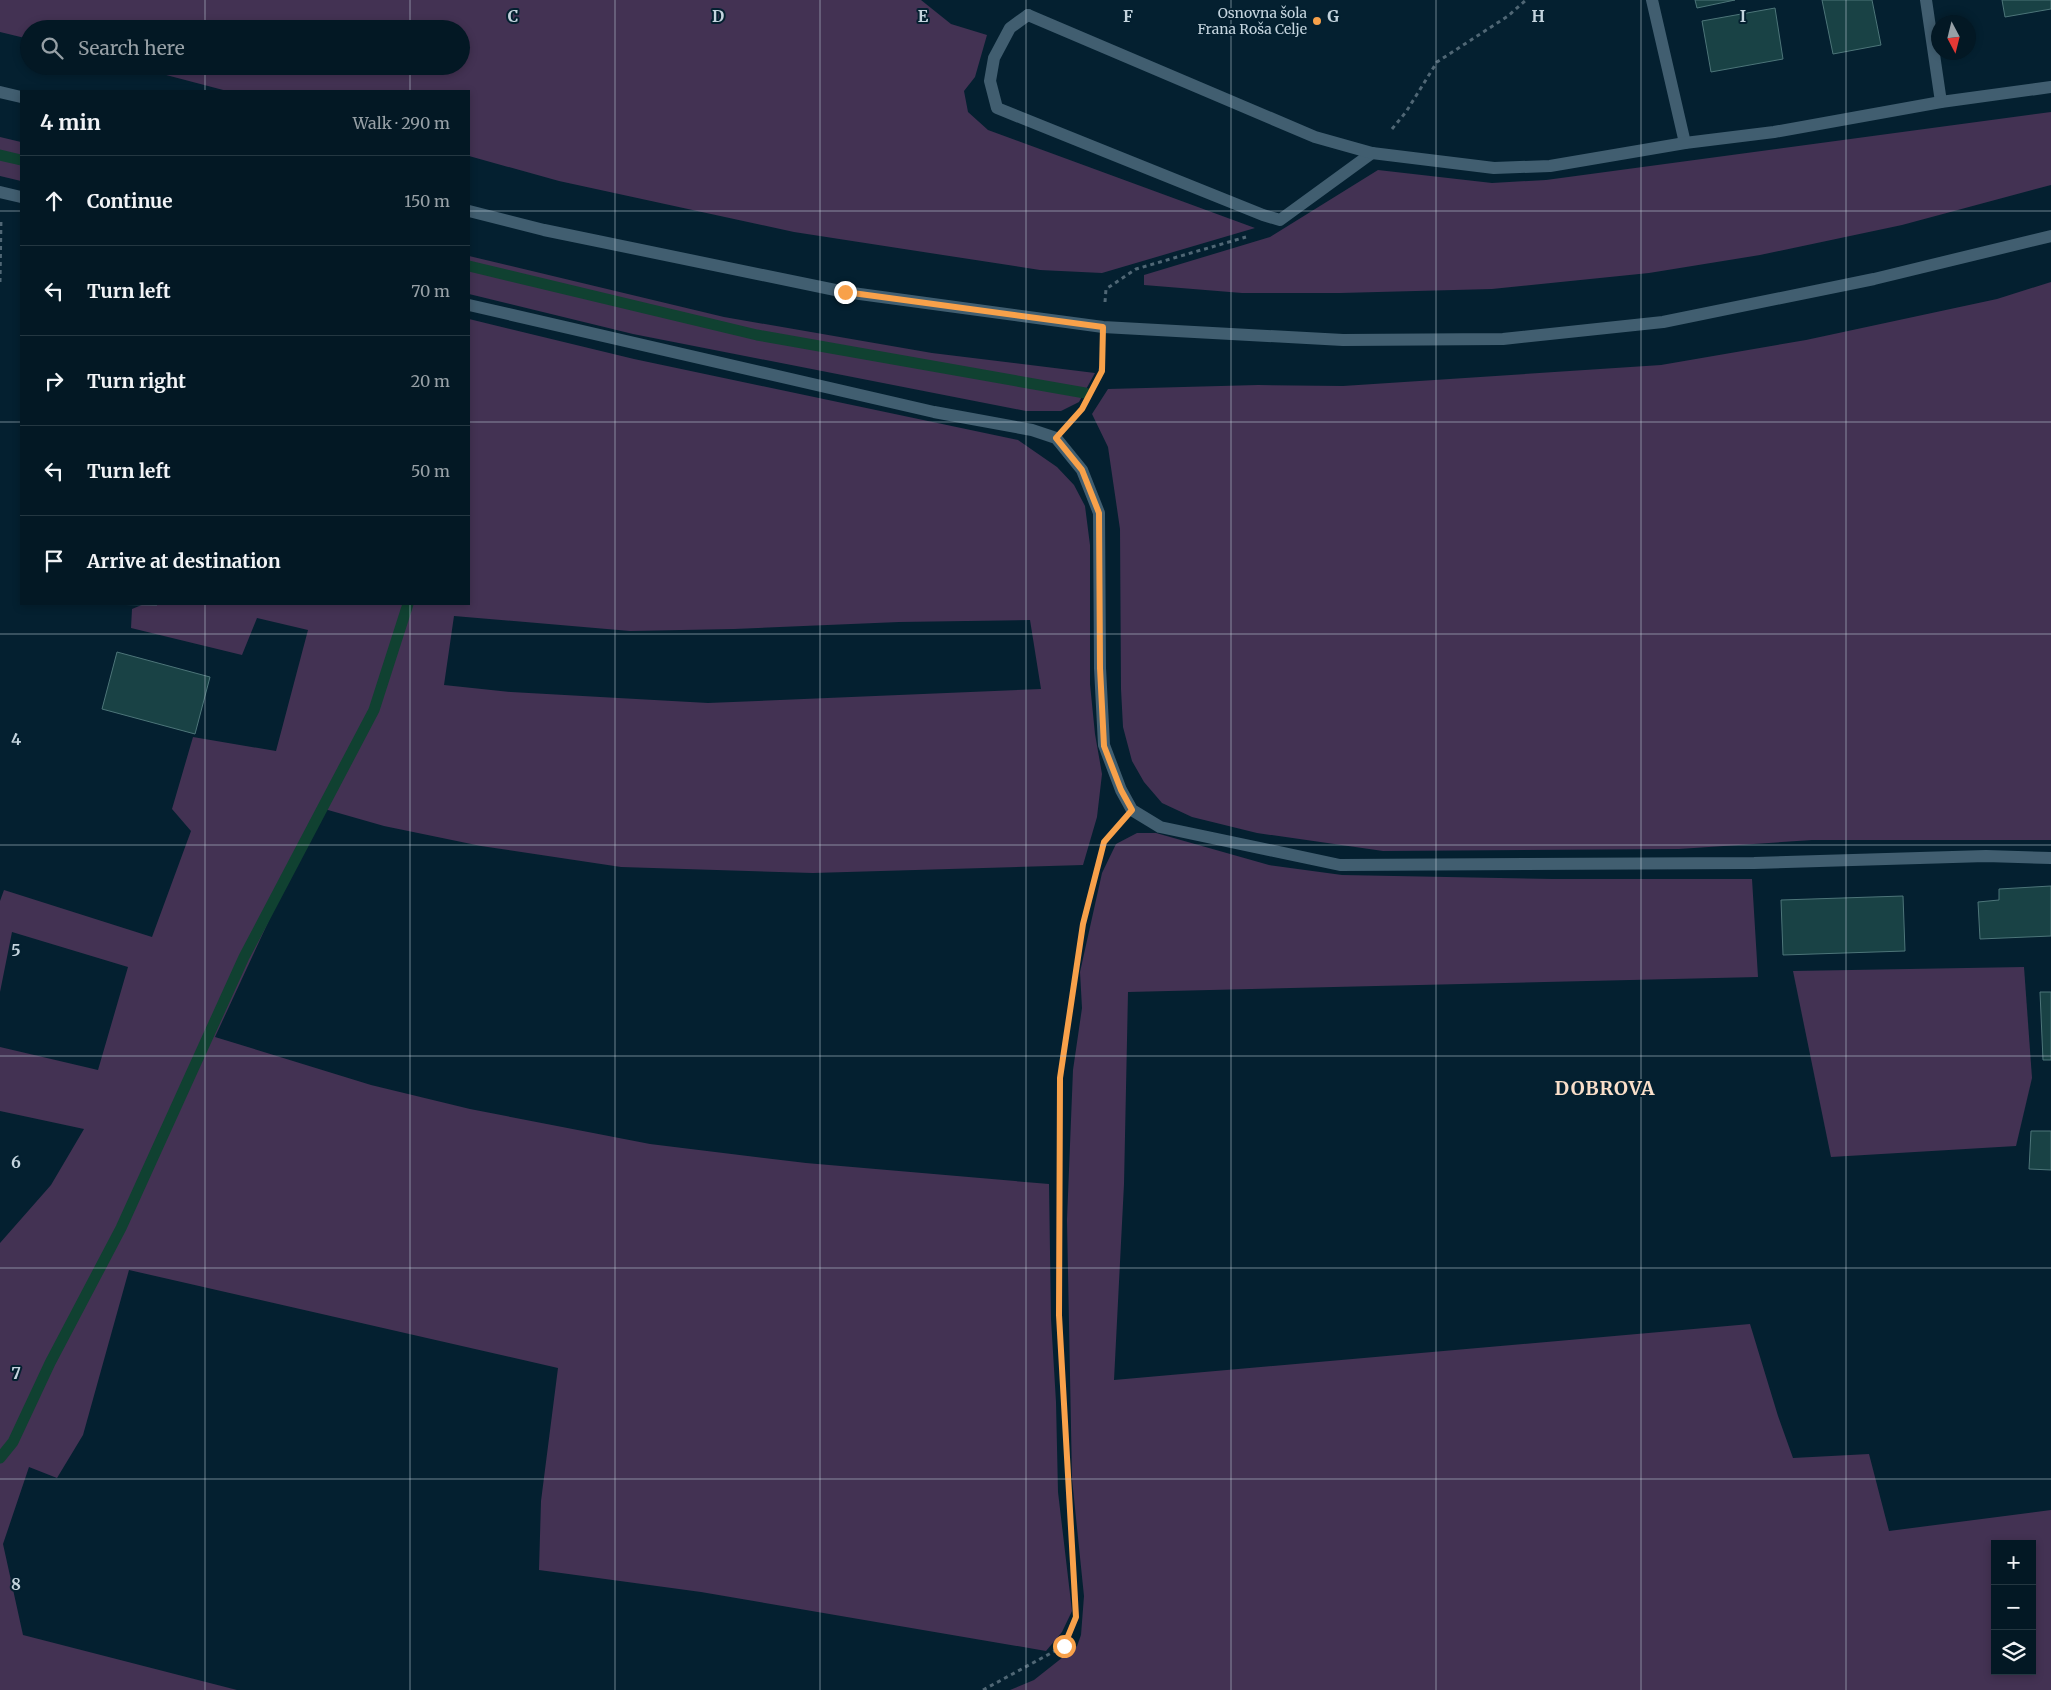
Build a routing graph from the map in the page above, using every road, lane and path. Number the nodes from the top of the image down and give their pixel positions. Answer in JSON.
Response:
{"nodes":[{"id":1,"x":1526,"y":0,"type":"edge"},
{"id":2,"x":1652,"y":0,"type":"edge"},
{"id":3,"x":1926,"y":0,"type":"edge"},
{"id":4,"x":2051,"y":87,"type":"edge"},
{"id":5,"x":0,"y":92,"type":"edge"},
{"id":6,"x":20,"y":97,"type":"edge"},
{"id":7,"x":1941,"y":102,"type":"junction"},
{"id":8,"x":1685,"y":143,"type":"junction"},
{"id":9,"x":1372,"y":153,"type":"junction"},
{"id":10,"x":1,"y":192,"type":"edge"},
{"id":11,"x":20,"y":197,"type":"edge"},
{"id":12,"x":470,"y":211,"type":"edge"},
{"id":13,"x":1280,"y":220,"type":"junction"},
{"id":14,"x":2051,"y":236,"type":"edge"},
{"id":15,"x":0,"y":282,"type":"edge"},
{"id":16,"x":1106,"y":289,"type":"dead end"},
{"id":17,"x":470,"y":306,"type":"edge"},
{"id":18,"x":1103,"y":327,"type":"junction"},
{"id":19,"x":1056,"y":438,"type":"junction"},
{"id":20,"x":1132,"y":810,"type":"junction"},
{"id":21,"x":2051,"y":858,"type":"edge"},
{"id":22,"x":983,"y":1690,"type":"edge"}],
"edges":[{"from":1,"to":9,"type":"path"},
{"from":2,"to":8,"type":"street"},
{"from":3,"to":7,"type":"street"},
{"from":4,"to":7,"type":"street"},
{"from":5,"to":6,"type":"street"},
{"from":7,"to":8,"type":"street"},
{"from":8,"to":9,"type":"street"},
{"from":9,"to":13,"type":"street"},
{"from":9,"to":13,"type":"street"},
{"from":10,"to":11,"type":"street"},
{"from":10,"to":15,"type":"path"},
{"from":12,"to":18,"type":"street"},
{"from":13,"to":16,"type":"path"},
{"from":14,"to":18,"type":"street"},
{"from":17,"to":19,"type":"street"},
{"from":18,"to":19,"type":"path"},
{"from":19,"to":20,"type":"street"},
{"from":20,"to":21,"type":"street"},
{"from":20,"to":22,"type":"path"}]}
